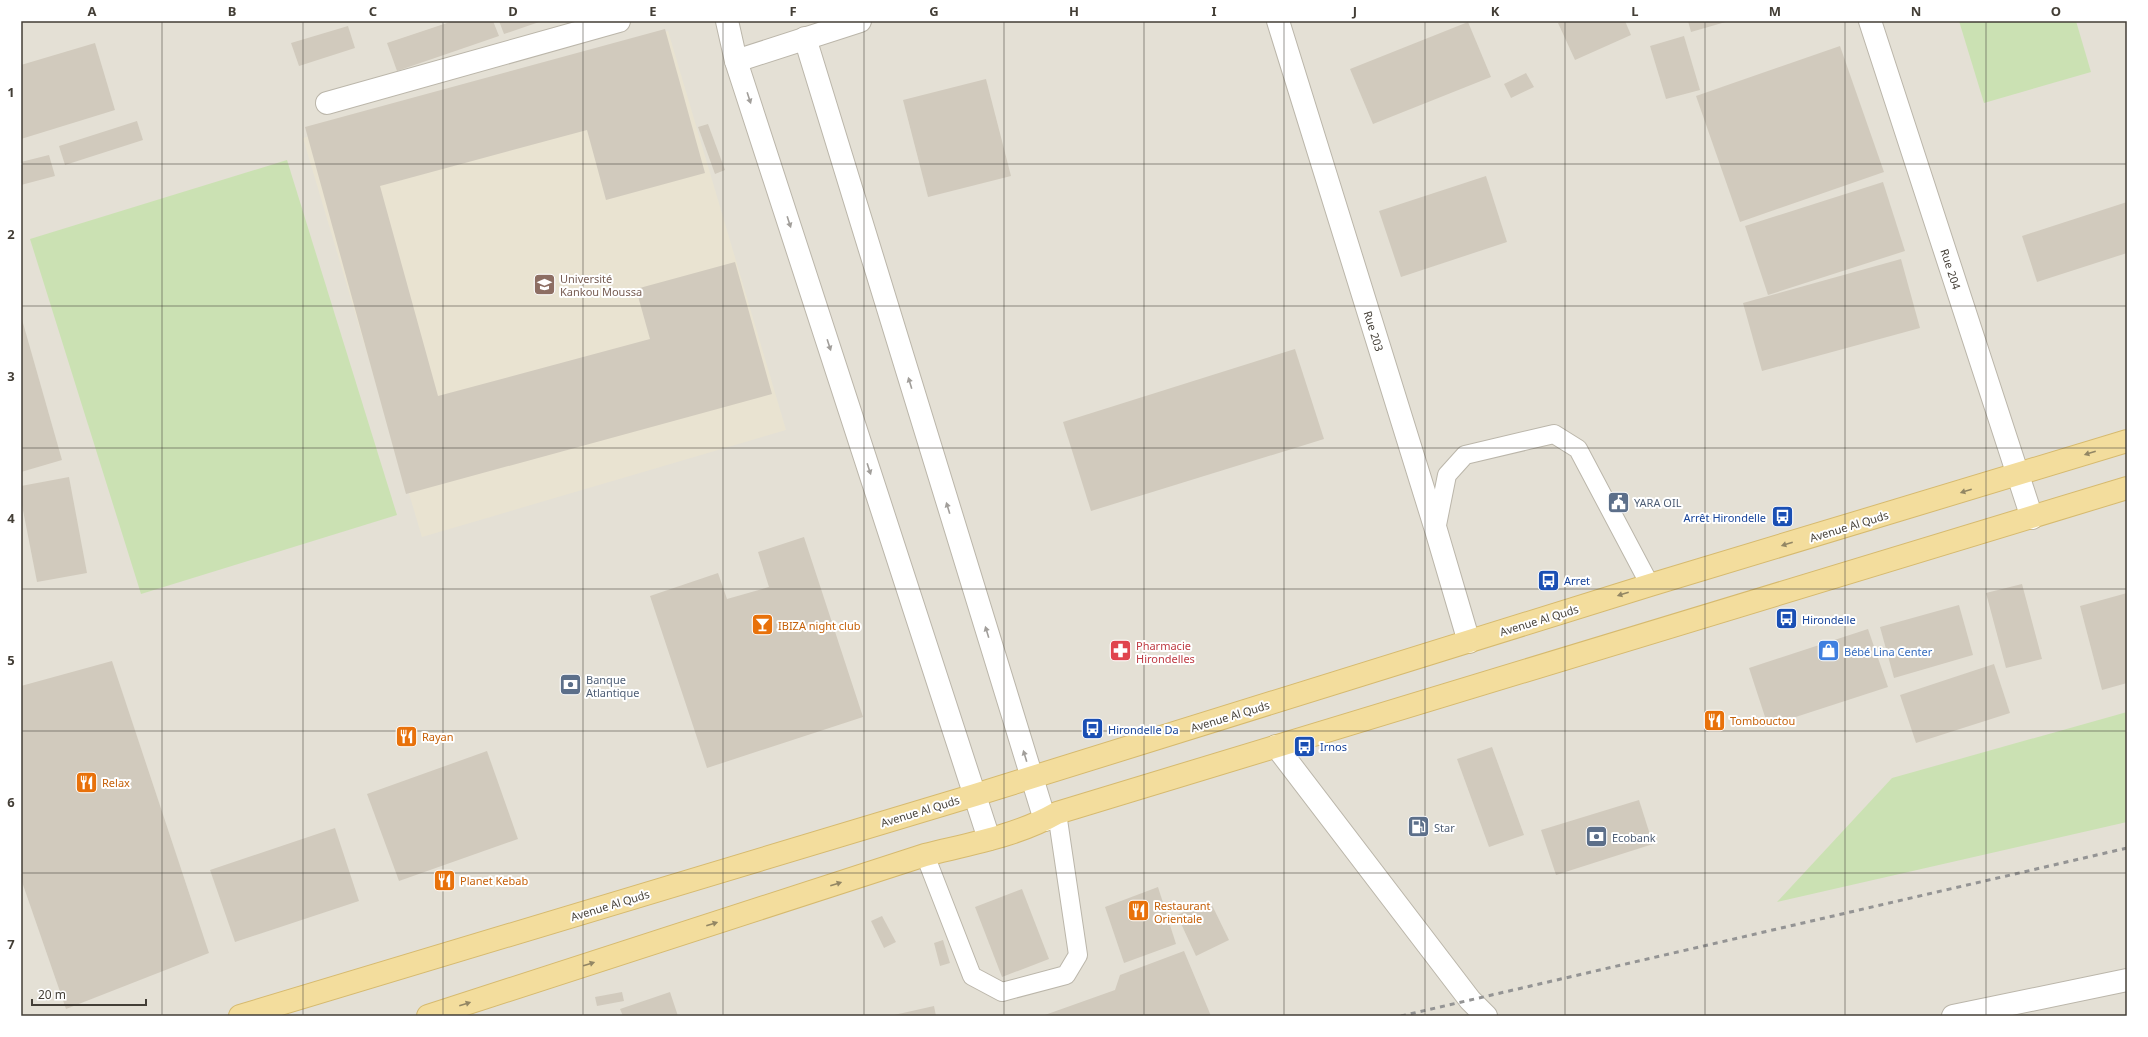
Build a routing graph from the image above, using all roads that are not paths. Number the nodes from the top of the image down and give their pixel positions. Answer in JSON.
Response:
{"nodes":[{"id":1,"x":619,"y":21,"type":"edge"},
{"id":2,"x":728,"y":21,"type":"edge"},
{"id":3,"x":860,"y":21,"type":"edge"},
{"id":4,"x":1278,"y":21,"type":"edge"},
{"id":5,"x":1870,"y":21,"type":"edge"},
{"id":6,"x":805,"y":38,"type":"junction"},
{"id":7,"x":736,"y":61,"type":"junction"},
{"id":8,"x":327,"y":103,"type":"dead end"},
{"id":9,"x":2127,"y":441,"type":"edge"},
{"id":10,"x":2018,"y":475,"type":"junction"},
{"id":11,"x":2127,"y":488,"type":"edge"},
{"id":12,"x":2032,"y":518,"type":"junction"},
{"id":13,"x":1436,"y":530,"type":"junction"},
{"id":14,"x":1650,"y":586,"type":"junction"},
{"id":15,"x":1469,"y":642,"type":"junction"},
{"id":16,"x":1276,"y":746,"type":"junction"},
{"id":17,"x":1031,"y":777,"type":"junction"},
{"id":18,"x":975,"y":795,"type":"junction"},
{"id":19,"x":1051,"y":817,"type":"junction"},
{"id":20,"x":989,"y":839,"type":"junction"},
{"id":21,"x":925,"y":855,"type":"junction"},
{"id":22,"x":2127,"y":980,"type":"edge"},
{"id":23,"x":240,"y":1016,"type":"edge"},
{"id":24,"x":428,"y":1016,"type":"edge"},
{"id":25,"x":1486,"y":1016,"type":"edge"},
{"id":26,"x":1953,"y":1016,"type":"edge"}],
"edges":[{"from":1,"to":8,"type":"street"},
{"from":2,"to":7,"type":"street"},
{"from":3,"to":6,"type":"street"},
{"from":4,"to":13,"type":"street","name":"Rue 203"},
{"from":5,"to":10,"type":"street","name":"Rue 204"},
{"from":6,"to":7,"type":"street"},
{"from":17,"to":6,"type":"street","one_way":true},
{"from":7,"to":18,"type":"street","one_way":true},
{"from":9,"to":10,"type":"main road","name":"Avenue Al Quds","one_way":true},
{"from":10,"to":12,"type":"street","name":"Rue 204"},
{"from":10,"to":14,"type":"main road","name":"Avenue Al Quds","one_way":true},
{"from":11,"to":12,"type":"main road"},
{"from":12,"to":16,"type":"main road"},
{"from":13,"to":14,"type":"lane"},
{"from":13,"to":15,"type":"street","name":"Rue 203"},
{"from":14,"to":15,"type":"main road","name":"Avenue Al Quds","one_way":true},
{"from":15,"to":17,"type":"main road","name":"Avenue Al Quds"},
{"from":16,"to":19,"type":"main road"},
{"from":16,"to":25,"type":"street"},
{"from":17,"to":18,"type":"main road","name":"Avenue Al Quds"},
{"from":17,"to":19,"type":"street"},
{"from":18,"to":20,"type":"street"},
{"from":18,"to":23,"type":"main road","name":"Avenue Al Quds"},
{"from":19,"to":20,"type":"main road"},
{"from":19,"to":21,"type":"lane"},
{"from":20,"to":21,"type":"main road"},
{"from":24,"to":21,"type":"main road","one_way":true},
{"from":22,"to":26,"type":"street"}]}
